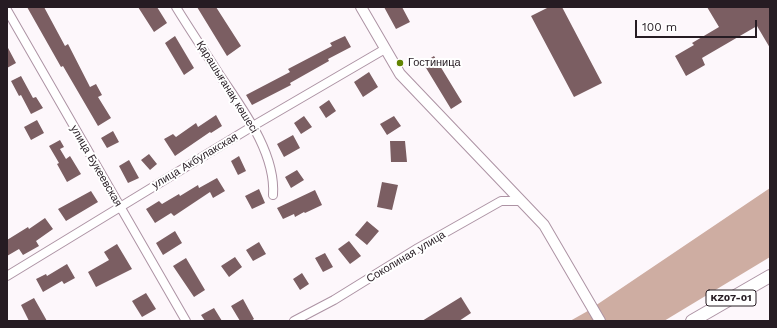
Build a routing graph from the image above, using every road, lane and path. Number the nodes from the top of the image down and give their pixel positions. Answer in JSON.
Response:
{"nodes":[{"id":1,"x":176,"y":7,"type":"edge"},
{"id":2,"x":361,"y":7,"type":"edge"},
{"id":3,"x":7,"y":10,"type":"edge"},
{"id":4,"x":385,"y":49,"type":"junction"},
{"id":5,"x":253,"y":126,"type":"junction"},
{"id":6,"x":273,"y":195,"type":"dead end"},
{"id":7,"x":520,"y":201,"type":"junction"},
{"id":8,"x":120,"y":206,"type":"junction"},
{"id":9,"x":7,"y":276,"type":"edge"},
{"id":10,"x":770,"y":276,"type":"edge"},
{"id":11,"x":186,"y":321,"type":"edge"},
{"id":12,"x":294,"y":321,"type":"edge"},
{"id":13,"x":600,"y":321,"type":"edge"},
{"id":14,"x":692,"y":321,"type":"edge"}],
"edges":[{"from":1,"to":5,"type":"street","name":"Қарашығанақ көшесі"},
{"from":2,"to":4,"type":"street"},
{"from":3,"to":8,"type":"street","name":"улица Букеевская"},
{"from":4,"to":5,"type":"street","name":"улица Акбулакская"},
{"from":4,"to":7,"type":"street"},
{"from":5,"to":6,"type":"street","name":"Қарашығанақ көшесі"},
{"from":5,"to":8,"type":"street","name":"улица Акбулакская"},
{"from":7,"to":12,"type":"street","name":"Соколиная улица"},
{"from":7,"to":13,"type":"street"},
{"from":8,"to":9,"type":"street","name":"улица Акбулакская"},
{"from":8,"to":11,"type":"street","name":"улица Букеевская"},
{"from":10,"to":14,"type":"main road","number":"KZ07-01"}]}
